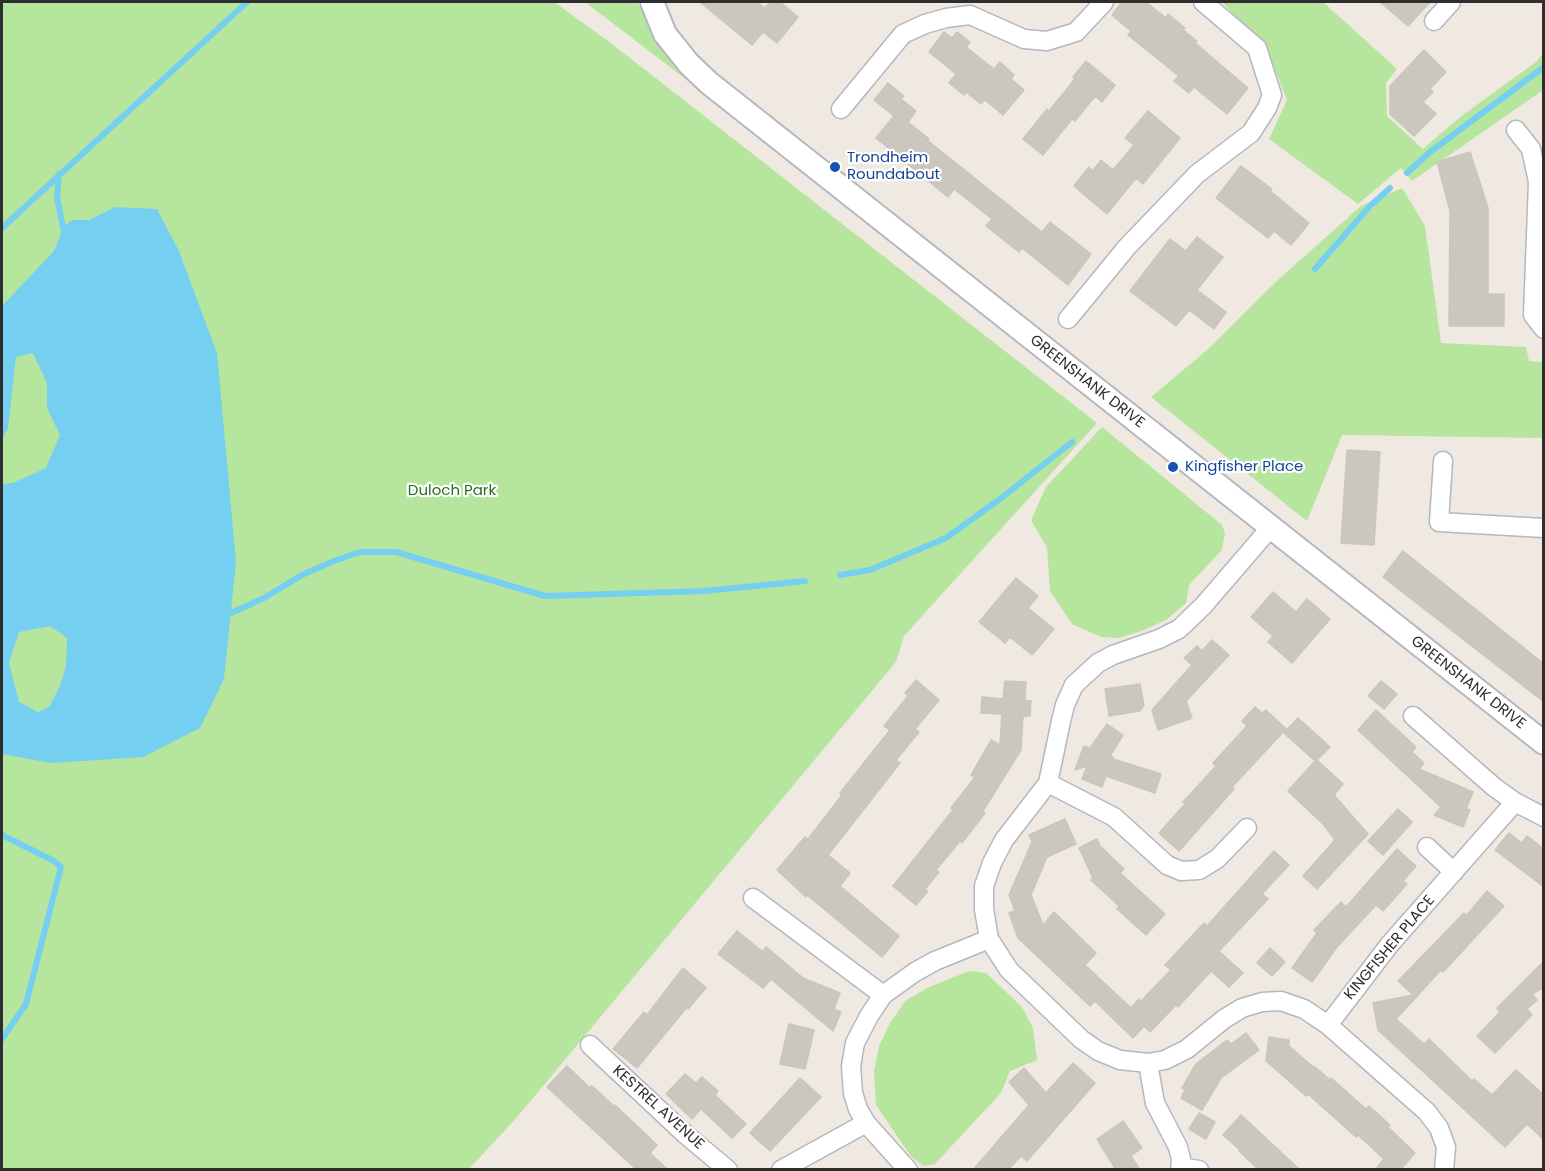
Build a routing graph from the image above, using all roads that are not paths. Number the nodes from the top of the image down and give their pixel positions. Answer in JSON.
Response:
{"nodes":[{"id":1,"x":652,"y":2,"type":"edge"},
{"id":2,"x":1104,"y":2,"type":"edge"},
{"id":3,"x":1203,"y":2,"type":"edge"},
{"id":4,"x":1451,"y":2,"type":"edge"},
{"id":5,"x":1434,"y":21,"type":"dead end"},
{"id":6,"x":841,"y":109,"type":"dead end"},
{"id":7,"x":1516,"y":130,"type":"dead end"},
{"id":8,"x":1068,"y":319,"type":"dead end"},
{"id":9,"x":1544,"y":329,"type":"edge"},
{"id":10,"x":1443,"y":461,"type":"dead end"},
{"id":11,"x":1271,"y":527,"type":"junction"},
{"id":12,"x":1544,"y":528,"type":"edge"},
{"id":13,"x":1413,"y":716,"type":"dead end"},
{"id":14,"x":1544,"y":743,"type":"edge"},
{"id":15,"x":1048,"y":783,"type":"junction"},
{"id":16,"x":1515,"y":802,"type":"junction"},
{"id":17,"x":1544,"y":817,"type":"edge"},
{"id":18,"x":1246,"y":828,"type":"dead end"},
{"id":19,"x":1427,"y":847,"type":"dead end"},
{"id":20,"x":1454,"y":872,"type":"junction"},
{"id":21,"x":753,"y":898,"type":"dead end"},
{"id":22,"x":989,"y":939,"type":"junction"},
{"id":23,"x":883,"y":995,"type":"junction"},
{"id":24,"x":1328,"y":1024,"type":"junction"},
{"id":25,"x":590,"y":1045,"type":"dead end"},
{"id":26,"x":1148,"y":1063,"type":"junction"},
{"id":27,"x":866,"y":1123,"type":"junction"},
{"id":28,"x":1180,"y":1168,"type":"edge"},
{"id":29,"x":728,"y":1170,"type":"edge"},
{"id":30,"x":781,"y":1170,"type":"edge"},
{"id":31,"x":908,"y":1170,"type":"edge"},
{"id":32,"x":1199,"y":1170,"type":"edge"},
{"id":33,"x":1444,"y":1170,"type":"edge"}],
"edges":[{"from":1,"to":11,"type":"street","name":"GREENSHANK DRIVE"},
{"from":2,"to":6,"type":"street"},
{"from":3,"to":8,"type":"street"},
{"from":4,"to":5,"type":"street"},
{"from":7,"to":9,"type":"street"},
{"from":10,"to":12,"type":"street"},
{"from":11,"to":14,"type":"street","name":"GREENSHANK DRIVE"},
{"from":11,"to":15,"type":"street"},
{"from":13,"to":16,"type":"street"},
{"from":15,"to":18,"type":"street"},
{"from":15,"to":22,"type":"street"},
{"from":16,"to":17,"type":"street"},
{"from":16,"to":20,"type":"street","name":"KINGFISHER PLACE"},
{"from":19,"to":20,"type":"street"},
{"from":20,"to":24,"type":"street","name":"KINGFISHER PLACE"},
{"from":21,"to":23,"type":"street"},
{"from":22,"to":23,"type":"street"},
{"from":22,"to":26,"type":"street"},
{"from":23,"to":27,"type":"street"},
{"from":24,"to":26,"type":"street"},
{"from":24,"to":33,"type":"street"},
{"from":25,"to":29,"type":"street","name":"KESTREL AVENUE"},
{"from":26,"to":28,"type":"street"},
{"from":27,"to":30,"type":"street"},
{"from":27,"to":31,"type":"street"},
{"from":28,"to":32,"type":"street"}]}
